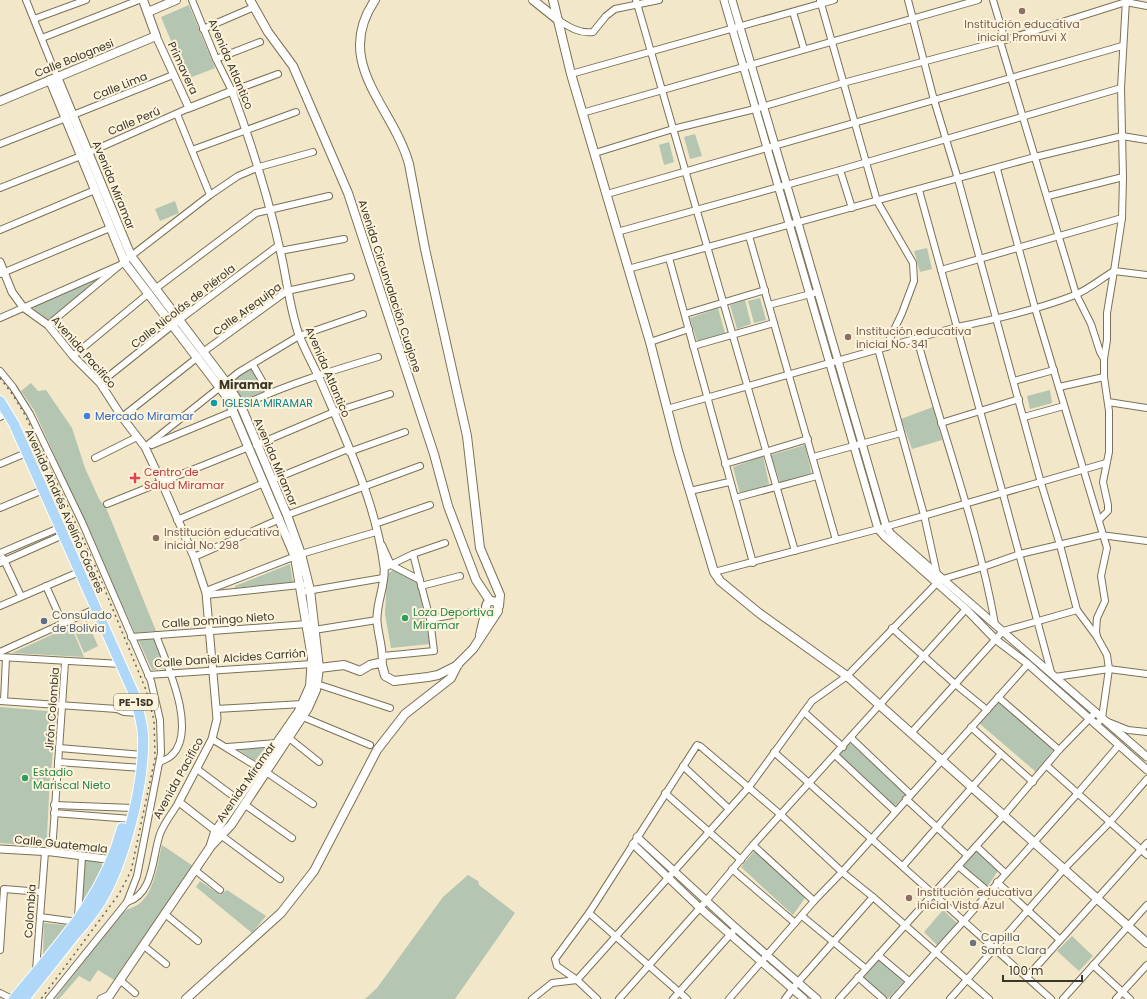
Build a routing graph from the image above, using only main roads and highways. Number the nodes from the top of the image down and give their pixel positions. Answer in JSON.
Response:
{"nodes":[{"id":1,"x":144,"y":0,"type":"edge"},
{"id":2,"x":176,"y":0,"type":"edge"},
{"id":3,"x":375,"y":0,"type":"edge"},
{"id":4,"x":533,"y":0,"type":"edge"},
{"id":5,"x":553,"y":0,"type":"edge"},
{"id":6,"x":252,"y":4,"type":"edge"},
{"id":7,"x":148,"y":12,"type":"junction"},
{"id":8,"x":558,"y":20,"type":"junction"},
{"id":9,"x":53,"y":78,"type":"junction"},
{"id":10,"x":0,"y":101,"type":"edge"},
{"id":11,"x":70,"y":116,"type":"junction"},
{"id":12,"x":152,"y":291,"type":"junction"},
{"id":13,"x":0,"y":401,"type":"edge"},
{"id":14,"x":3,"y":414,"type":"edge"},
{"id":15,"x":253,"y":446,"type":"junction"},
{"id":16,"x":283,"y":517,"type":"junction"},
{"id":17,"x":298,"y":556,"type":"junction"},
{"id":18,"x":492,"y":606,"type":"junction"},
{"id":19,"x":478,"y":642,"type":"junction"},
{"id":20,"x":458,"y":664,"type":"junction"},
{"id":21,"x":316,"y":666,"type":"junction"},
{"id":22,"x":263,"y":770,"type":"junction"},
{"id":23,"x":116,"y":860,"type":"junction"},
{"id":24,"x":1147,"y":943,"type":"edge"},
{"id":25,"x":108,"y":997,"type":"edge"},
{"id":26,"x":13,"y":999,"type":"edge"},
{"id":27,"x":24,"y":999,"type":"edge"},
{"id":28,"x":186,"y":999,"type":"edge"}],
"edges":[{"from":1,"to":7,"type":"main road"},
{"from":2,"to":7,"type":"main road"},
{"from":3,"to":18,"type":"main road"},
{"from":4,"to":8,"type":"main road"},
{"from":5,"to":8,"type":"main road"},
{"from":6,"to":18,"type":"main road","name":"Avenida Circunvalación Cuajone"},
{"from":7,"to":9,"type":"main road","name":"Calle Bolognesi"},
{"from":8,"to":24,"type":"main road"},
{"from":9,"to":10,"type":"main road","name":"Calle Bolognesi"},
{"from":9,"to":11,"type":"main road","name":"Avenida Miramar"},
{"from":11,"to":12,"type":"main road","name":"Avenida Miramar"},
{"from":11,"to":12,"type":"main road","name":"Avenida Miramar"},
{"from":12,"to":15,"type":"main road","name":"Avenida Miramar"},
{"from":13,"to":14,"type":"highway","name":"Avenida Andrés Avelino Cáceres","number":"PE-1SD"},
{"from":14,"to":23,"type":"highway","name":"Avenida Andrés Avelino Cáceres","number":"PE-1SD"},
{"from":15,"to":16,"type":"main road","name":"Avenida Miramar"},
{"from":15,"to":16,"type":"main road","name":"Avenida Miramar"},
{"from":16,"to":17,"type":"main road","name":"Avenida Miramar"},
{"from":17,"to":21,"type":"main road","name":"Avenida Miramar"},
{"from":17,"to":21,"type":"main road","name":"Avenida Miramar"},
{"from":18,"to":19,"type":"main road"},
{"from":18,"to":19,"type":"main road"},
{"from":19,"to":20,"type":"main road"},
{"from":20,"to":21,"type":"main road","name":"Calle Daniel Alcides Carrión"},
{"from":20,"to":28,"type":"main road"},
{"from":21,"to":22,"type":"main road","name":"Avenida Miramar"},
{"from":21,"to":22,"type":"main road","name":"Avenida Miramar"},
{"from":22,"to":25,"type":"main road","name":"Avenida Miramar"},
{"from":23,"to":26,"type":"highway","name":"Avenida Andrés Avelino Cáceres","number":"PE-1SD"},
{"from":23,"to":27,"type":"highway","name":"Avenida Andrés Avelino Cáceres","number":"PE-1SD"}]}
